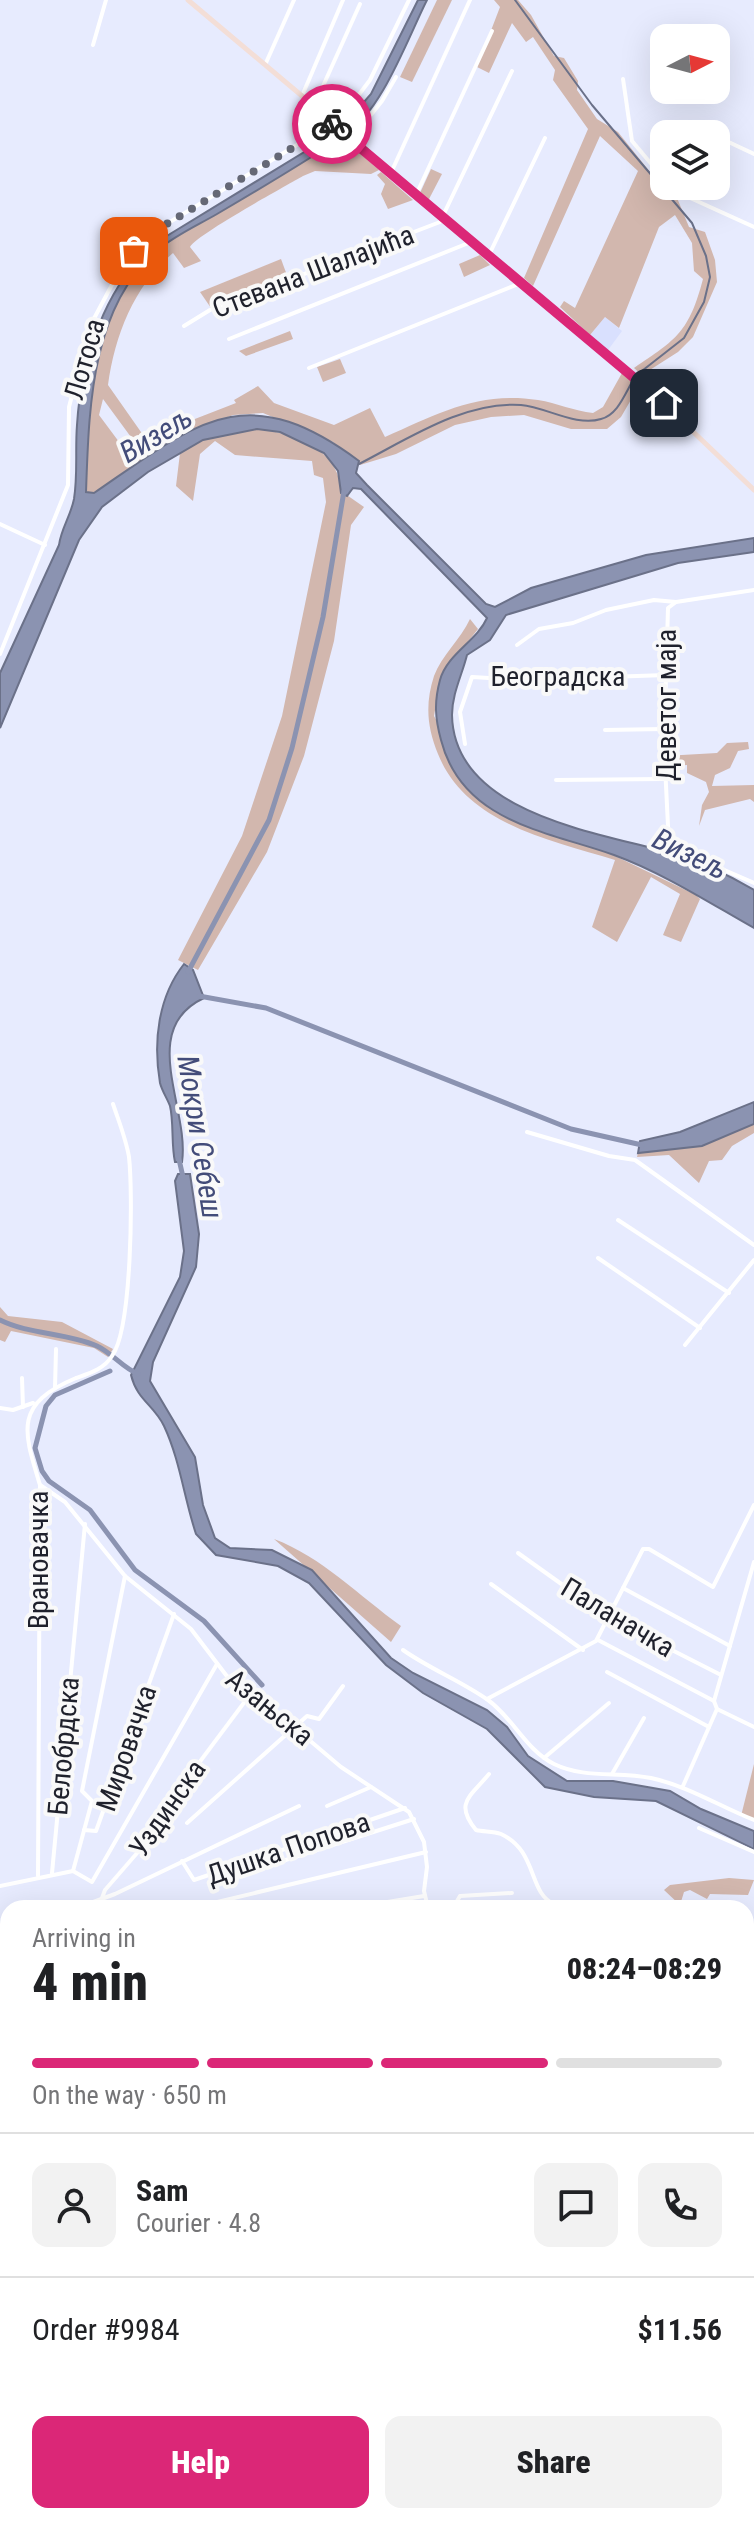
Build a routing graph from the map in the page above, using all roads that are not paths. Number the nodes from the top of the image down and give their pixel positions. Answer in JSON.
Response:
{"nodes":[{"id":1,"x":106,"y":0,"type":"edge"},
{"id":2,"x":294,"y":0,"type":"edge"},
{"id":3,"x":343,"y":0,"type":"edge"},
{"id":4,"x":409,"y":0,"type":"edge"},
{"id":5,"x":470,"y":0,"type":"edge"},
{"id":6,"x":193,"y":1,"type":"edge"},
{"id":7,"x":360,"y":4,"type":"dead end"},
{"id":8,"x":492,"y":31,"type":"dead end"},
{"id":9,"x":93,"y":45,"type":"dead end"},
{"id":10,"x":265,"y":65,"type":"junction"},
{"id":11,"x":512,"y":71,"type":"dead end"},
{"id":12,"x":396,"y":77,"type":"dead end"},
{"id":13,"x":623,"y":79,"type":"dead end"},
{"id":14,"x":302,"y":96,"type":"junction"},
{"id":15,"x":314,"y":106,"type":"junction"},
{"id":16,"x":336,"y":126,"type":"junction"},
{"id":17,"x":348,"y":138,"type":"junction"},
{"id":18,"x":545,"y":138,"type":"dead end"},
{"id":19,"x":730,"y":143,"type":"edge"},
{"id":20,"x":754,"y":154,"type":"edge"},
{"id":21,"x":650,"y":162,"type":"edge"},
{"id":22,"x":390,"y":175,"type":"junction"},
{"id":23,"x":415,"y":196,"type":"junction"},
{"id":24,"x":695,"y":200,"type":"edge"},
{"id":25,"x":443,"y":219,"type":"junction"},
{"id":26,"x":754,"y":227,"type":"edge"},
{"id":27,"x":471,"y":242,"type":"junction"},
{"id":28,"x":488,"y":256,"type":"junction"},
{"id":29,"x":521,"y":283,"type":"junction"},
{"id":30,"x":184,"y":326,"type":"dead end"},
{"id":31,"x":229,"y":339,"type":"dead end"},
{"id":32,"x":309,"y":368,"type":"dead end"},
{"id":33,"x":754,"y":490,"type":"edge"},
{"id":34,"x":0,"y":524,"type":"edge"},
{"id":35,"x":45,"y":545,"type":"junction"},
{"id":36,"x":754,"y":590,"type":"edge"},
{"id":37,"x":676,"y":602,"type":"junction"},
{"id":38,"x":517,"y":645,"type":"dead end"},
{"id":39,"x":0,"y":654,"type":"edge"},
{"id":40,"x":667,"y":675,"type":"junction"},
{"id":41,"x":664,"y":729,"type":"junction"},
{"id":42,"x":605,"y":730,"type":"dead end"},
{"id":43,"x":465,"y":744,"type":"dead end"},
{"id":44,"x":664,"y":779,"type":"junction"},
{"id":45,"x":556,"y":780,"type":"dead end"},
{"id":46,"x":754,"y":883,"type":"edge"},
{"id":47,"x":113,"y":1104,"type":"dead end"},
{"id":48,"x":527,"y":1132,"type":"dead end"},
{"id":49,"x":618,"y":1220,"type":"dead end"},
{"id":50,"x":754,"y":1245,"type":"edge"},
{"id":51,"x":598,"y":1258,"type":"dead end"},
{"id":52,"x":754,"y":1260,"type":"edge"},
{"id":53,"x":729,"y":1293,"type":"junction"},
{"id":54,"x":700,"y":1328,"type":"junction"},
{"id":55,"x":685,"y":1345,"type":"dead end"},
{"id":56,"x":56,"y":1349,"type":"dead end"},
{"id":57,"x":22,"y":1378,"type":"dead end"},
{"id":58,"x":55,"y":1388,"type":"junction"},
{"id":59,"x":36,"y":1402,"type":"junction"},
{"id":60,"x":23,"y":1407,"type":"junction"},
{"id":61,"x":0,"y":1408,"type":"edge"},
{"id":62,"x":40,"y":1485,"type":"junction"},
{"id":63,"x":754,"y":1505,"type":"edge"},
{"id":64,"x":85,"y":1524,"type":"junction"},
{"id":65,"x":518,"y":1553,"type":"dead end"},
{"id":66,"x":754,"y":1562,"type":"edge"},
{"id":67,"x":125,"y":1576,"type":"junction"},
{"id":68,"x":491,"y":1584,"type":"dead end"},
{"id":69,"x":623,"y":1588,"type":"junction"},
{"id":70,"x":174,"y":1614,"type":"junction"},
{"id":71,"x":609,"y":1618,"type":"junction"},
{"id":72,"x":597,"y":1639,"type":"junction"},
{"id":73,"x":730,"y":1646,"type":"junction"},
{"id":74,"x":403,"y":1650,"type":"dead end"},
{"id":75,"x":583,"y":1650,"type":"junction"},
{"id":76,"x":218,"y":1663,"type":"junction"},
{"id":77,"x":607,"y":1672,"type":"dead end"},
{"id":78,"x":721,"y":1675,"type":"junction"},
{"id":79,"x":343,"y":1686,"type":"dead end"},
{"id":80,"x":249,"y":1696,"type":"junction"},
{"id":81,"x":487,"y":1699,"type":"junction"},
{"id":82,"x":714,"y":1701,"type":"junction"},
{"id":83,"x":609,"y":1703,"type":"dead end"},
{"id":84,"x":717,"y":1709,"type":"junction"},
{"id":85,"x":644,"y":1718,"type":"dead end"},
{"id":86,"x":294,"y":1727,"type":"junction"},
{"id":87,"x":709,"y":1727,"type":"junction"},
{"id":88,"x":754,"y":1727,"type":"edge"},
{"id":89,"x":544,"y":1758,"type":"junction"},
{"id":90,"x":489,"y":1774,"type":"dead end"},
{"id":91,"x":612,"y":1774,"type":"junction"},
{"id":92,"x":683,"y":1786,"type":"junction"},
{"id":93,"x":371,"y":1787,"type":"junction"},
{"id":94,"x":299,"y":1806,"type":"dead end"},
{"id":95,"x":327,"y":1806,"type":"dead end"},
{"id":96,"x":405,"y":1808,"type":"junction"},
{"id":97,"x":414,"y":1819,"type":"junction"},
{"id":98,"x":754,"y":1820,"type":"edge"},
{"id":99,"x":187,"y":1823,"type":"dead end"},
{"id":100,"x":699,"y":1828,"type":"dead end"},
{"id":101,"x":84,"y":1830,"type":"junction"},
{"id":102,"x":426,"y":1852,"type":"junction"},
{"id":103,"x":754,"y":1852,"type":"edge"},
{"id":104,"x":182,"y":1861,"type":"junction"},
{"id":105,"x":73,"y":1871,"type":"junction"},
{"id":106,"x":52,"y":1873,"type":"junction"},
{"id":107,"x":38,"y":1876,"type":"junction"},
{"id":108,"x":229,"y":1878,"type":"dead end"},
{"id":109,"x":0,"y":1886,"type":"edge"},
{"id":110,"x":512,"y":1893,"type":"dead end"},
{"id":111,"x":424,"y":1896,"type":"junction"},
{"id":112,"x":102,"y":1898,"type":"junction"},
{"id":113,"x":97,"y":1900,"type":"edge"},
{"id":114,"x":225,"y":1900,"type":"edge"},
{"id":115,"x":400,"y":1900,"type":"edge"},
{"id":116,"x":425,"y":1900,"type":"edge"},
{"id":117,"x":458,"y":1900,"type":"edge"},
{"id":118,"x":549,"y":1900,"type":"edge"}],
"edges":[{"from":1,"to":9,"type":"street"},
{"from":2,"to":10,"type":"street"},
{"from":3,"to":14,"type":"street"},
{"from":4,"to":16,"type":"street"},
{"from":5,"to":22,"type":"street"},
{"from":6,"to":10,"type":"street"},
{"from":7,"to":15,"type":"street"},
{"from":8,"to":23,"type":"street"},
{"from":10,"to":14,"type":"street"},
{"from":11,"to":25,"type":"street"},
{"from":12,"to":17,"type":"street"},
{"from":13,"to":21,"type":"street"},
{"from":14,"to":15,"type":"street"},
{"from":15,"to":16,"type":"street"},
{"from":16,"to":17,"type":"street"},
{"from":16,"to":35,"type":"street","name":"Лотоса"},
{"from":17,"to":22,"type":"street"},
{"from":18,"to":28,"type":"street"},
{"from":19,"to":20,"type":"street"},
{"from":22,"to":23,"type":"street"},
{"from":23,"to":25,"type":"street"},
{"from":24,"to":26,"type":"street"},
{"from":25,"to":27,"type":"street"},
{"from":25,"to":30,"type":"street","name":"Стевана Шалајића"},
{"from":27,"to":28,"type":"street"},
{"from":27,"to":31,"type":"street"},
{"from":28,"to":29,"type":"street"},
{"from":29,"to":32,"type":"street"},
{"from":29,"to":33,"type":"street"},
{"from":34,"to":35,"type":"street"},
{"from":35,"to":39,"type":"street","name":"Лотоса"},
{"from":36,"to":37,"type":"street","name":"Деветог маја"},
{"from":37,"to":38,"type":"street","name":"Београдска"},
{"from":37,"to":40,"type":"street","name":"Деветог маја"},
{"from":40,"to":41,"type":"street","name":"Деветог маја"},
{"from":40,"to":43,"type":"street","name":"Београдска"},
{"from":41,"to":42,"type":"street","name":"Београдска"},
{"from":41,"to":44,"type":"street","name":"Деветог маја"},
{"from":44,"to":45,"type":"street"},
{"from":44,"to":46,"type":"street","name":"Деветог маја"},
{"from":47,"to":58,"type":"street"},
{"from":48,"to":50,"type":"street"},
{"from":49,"to":53,"type":"street"},
{"from":51,"to":54,"type":"street"},
{"from":52,"to":53,"type":"street"},
{"from":53,"to":54,"type":"street"},
{"from":54,"to":55,"type":"street"},
{"from":56,"to":58,"type":"street"},
{"from":57,"to":60,"type":"street"},
{"from":58,"to":59,"type":"street"},
{"from":59,"to":60,"type":"street"},
{"from":59,"to":62,"type":"street","name":"Врановачка"},
{"from":60,"to":61,"type":"street"},
{"from":62,"to":64,"type":"street","name":"Азањска"},
{"from":62,"to":107,"type":"street","name":"Врановачка"},
{"from":63,"to":69,"type":"street"},
{"from":64,"to":67,"type":"street","name":"Азањска"},
{"from":64,"to":106,"type":"street","name":"Белобрдска"},
{"from":65,"to":71,"type":"street","name":"Паланачка"},
{"from":66,"to":73,"type":"street"},
{"from":67,"to":70,"type":"street","name":"Азањска"},
{"from":67,"to":101,"type":"street"},
{"from":68,"to":75,"type":"street"},
{"from":69,"to":71,"type":"street"},
{"from":69,"to":73,"type":"street"},
{"from":70,"to":76,"type":"street","name":"Азањска"},
{"from":70,"to":101,"type":"street","name":"Мировачка"},
{"from":71,"to":72,"type":"street"},
{"from":71,"to":78,"type":"street","name":"Паланачка"},
{"from":72,"to":75,"type":"street"},
{"from":72,"to":82,"type":"street"},
{"from":73,"to":78,"type":"street"},
{"from":74,"to":81,"type":"street"},
{"from":75,"to":81,"type":"street"},
{"from":76,"to":80,"type":"street","name":"Азањска"},
{"from":76,"to":105,"type":"street"},
{"from":77,"to":87,"type":"street"},
{"from":78,"to":82,"type":"street"},
{"from":79,"to":86,"type":"street"},
{"from":80,"to":86,"type":"street","name":"Азањска"},
{"from":80,"to":112,"type":"street","name":"Уздинска"},
{"from":81,"to":89,"type":"street"},
{"from":82,"to":84,"type":"street"},
{"from":83,"to":89,"type":"street"},
{"from":84,"to":87,"type":"street"},
{"from":84,"to":88,"type":"street"},
{"from":85,"to":91,"type":"street"},
{"from":86,"to":93,"type":"street","name":"Азањска"},
{"from":86,"to":99,"type":"street"},
{"from":87,"to":92,"type":"street"},
{"from":89,"to":91,"type":"street"},
{"from":90,"to":118,"type":"street"},
{"from":91,"to":92,"type":"street"},
{"from":92,"to":98,"type":"street"},
{"from":93,"to":95,"type":"street"},
{"from":93,"to":96,"type":"street","name":"Азањска"},
{"from":94,"to":104,"type":"street"},
{"from":96,"to":97,"type":"street","name":"Азањска"},
{"from":96,"to":104,"type":"street","name":"Душка Попова"},
{"from":97,"to":102,"type":"street","name":"Азањска"},
{"from":97,"to":108,"type":"street"},
{"from":100,"to":103,"type":"street"},
{"from":101,"to":105,"type":"street","name":"Мировачка"},
{"from":102,"to":111,"type":"street","name":"Азањска"},
{"from":102,"to":114,"type":"street"},
{"from":104,"to":112,"type":"street"},
{"from":105,"to":106,"type":"street"},
{"from":106,"to":107,"type":"street"},
{"from":107,"to":109,"type":"street"},
{"from":110,"to":117,"type":"street"},
{"from":111,"to":115,"type":"street"},
{"from":111,"to":116,"type":"street","name":"Азањска"},
{"from":112,"to":113,"type":"street"}]}
